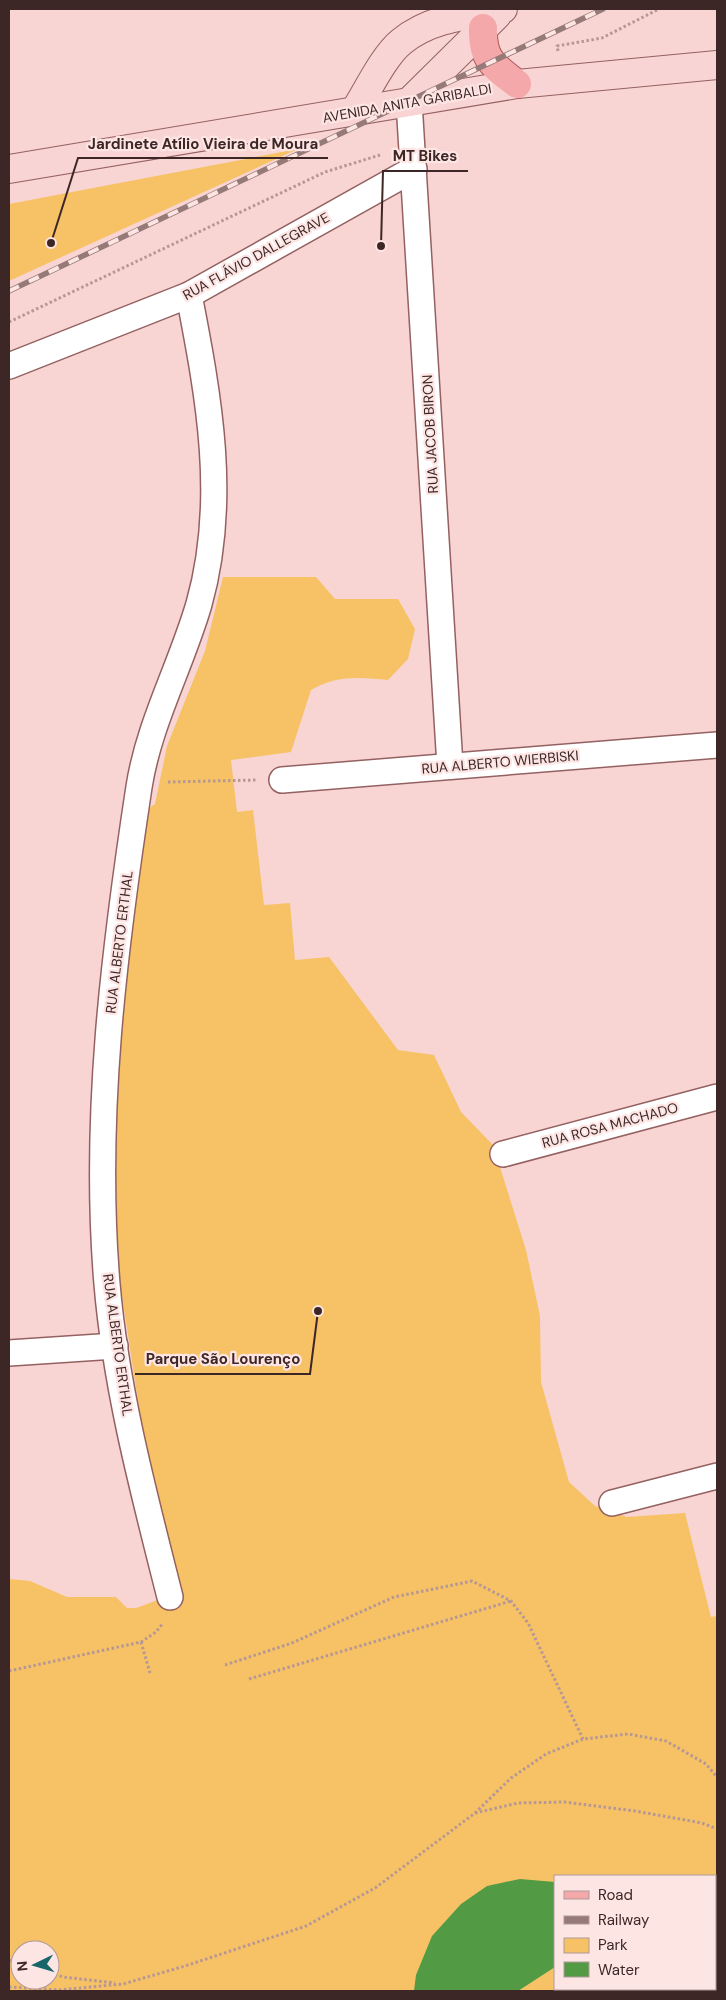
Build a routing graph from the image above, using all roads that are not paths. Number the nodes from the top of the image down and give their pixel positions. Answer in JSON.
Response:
{"nodes":[{"id":1,"x":503,"y":9,"type":"edge"},
{"id":2,"x":483,"y":28,"type":"junction"},
{"id":3,"x":717,"y":65,"type":"edge"},
{"id":4,"x":516,"y":84,"type":"junction"},
{"id":5,"x":410,"y":102,"type":"junction"},
{"id":6,"x":354,"y":112,"type":"junction"},
{"id":7,"x":414,"y":168,"type":"junction"},
{"id":8,"x":9,"y":169,"type":"edge"},
{"id":9,"x":189,"y":295,"type":"junction"},
{"id":10,"x":9,"y":366,"type":"edge"},
{"id":11,"x":717,"y":745,"type":"edge"},
{"id":12,"x":450,"y":766,"type":"junction"},
{"id":13,"x":282,"y":780,"type":"road end"},
{"id":14,"x":717,"y":1097,"type":"edge"},
{"id":15,"x":503,"y":1154,"type":"dead end"},
{"id":16,"x":115,"y":1346,"type":"junction"},
{"id":17,"x":9,"y":1353,"type":"edge"},
{"id":18,"x":717,"y":1476,"type":"edge"},
{"id":19,"x":612,"y":1503,"type":"dead end"},
{"id":20,"x":170,"y":1597,"type":"road end"}],
"edges":[{"from":1,"to":2,"type":"main road"},
{"from":1,"to":6,"type":"main road"},
{"from":2,"to":4,"type":"main road"},
{"from":2,"to":5,"type":"main road"},
{"from":3,"to":4,"type":"main road","name":"AVENIDA ANITA GARIBALDI"},
{"from":4,"to":5,"type":"main road","name":"AVENIDA ANITA GARIBALDI"},
{"from":5,"to":6,"type":"main road","name":"AVENIDA ANITA GARIBALDI"},
{"from":5,"to":7,"type":"street","name":"RUA JACOB BIRON"},
{"from":6,"to":8,"type":"main road","name":"AVENIDA ANITA GARIBALDI"},
{"from":7,"to":9,"type":"street","name":"RUA FLÁVIO DALLEGRAVE"},
{"from":7,"to":12,"type":"street","name":"RUA JACOB BIRON"},
{"from":9,"to":10,"type":"street","name":"RUA FLÁVIO DALLEGRAVE"},
{"from":9,"to":16,"type":"street","name":"RUA ALBERTO ERTHAL"},
{"from":11,"to":12,"type":"street","name":"RUA ALBERTO WIERBISKI"},
{"from":12,"to":13,"type":"street","name":"RUA ALBERTO WIERBISKI"},
{"from":14,"to":15,"type":"street","name":"RUA ROSA MACHADO"},
{"from":16,"to":17,"type":"street"},
{"from":16,"to":20,"type":"street","name":"RUA ALBERTO ERTHAL"},
{"from":18,"to":19,"type":"street"}]}
